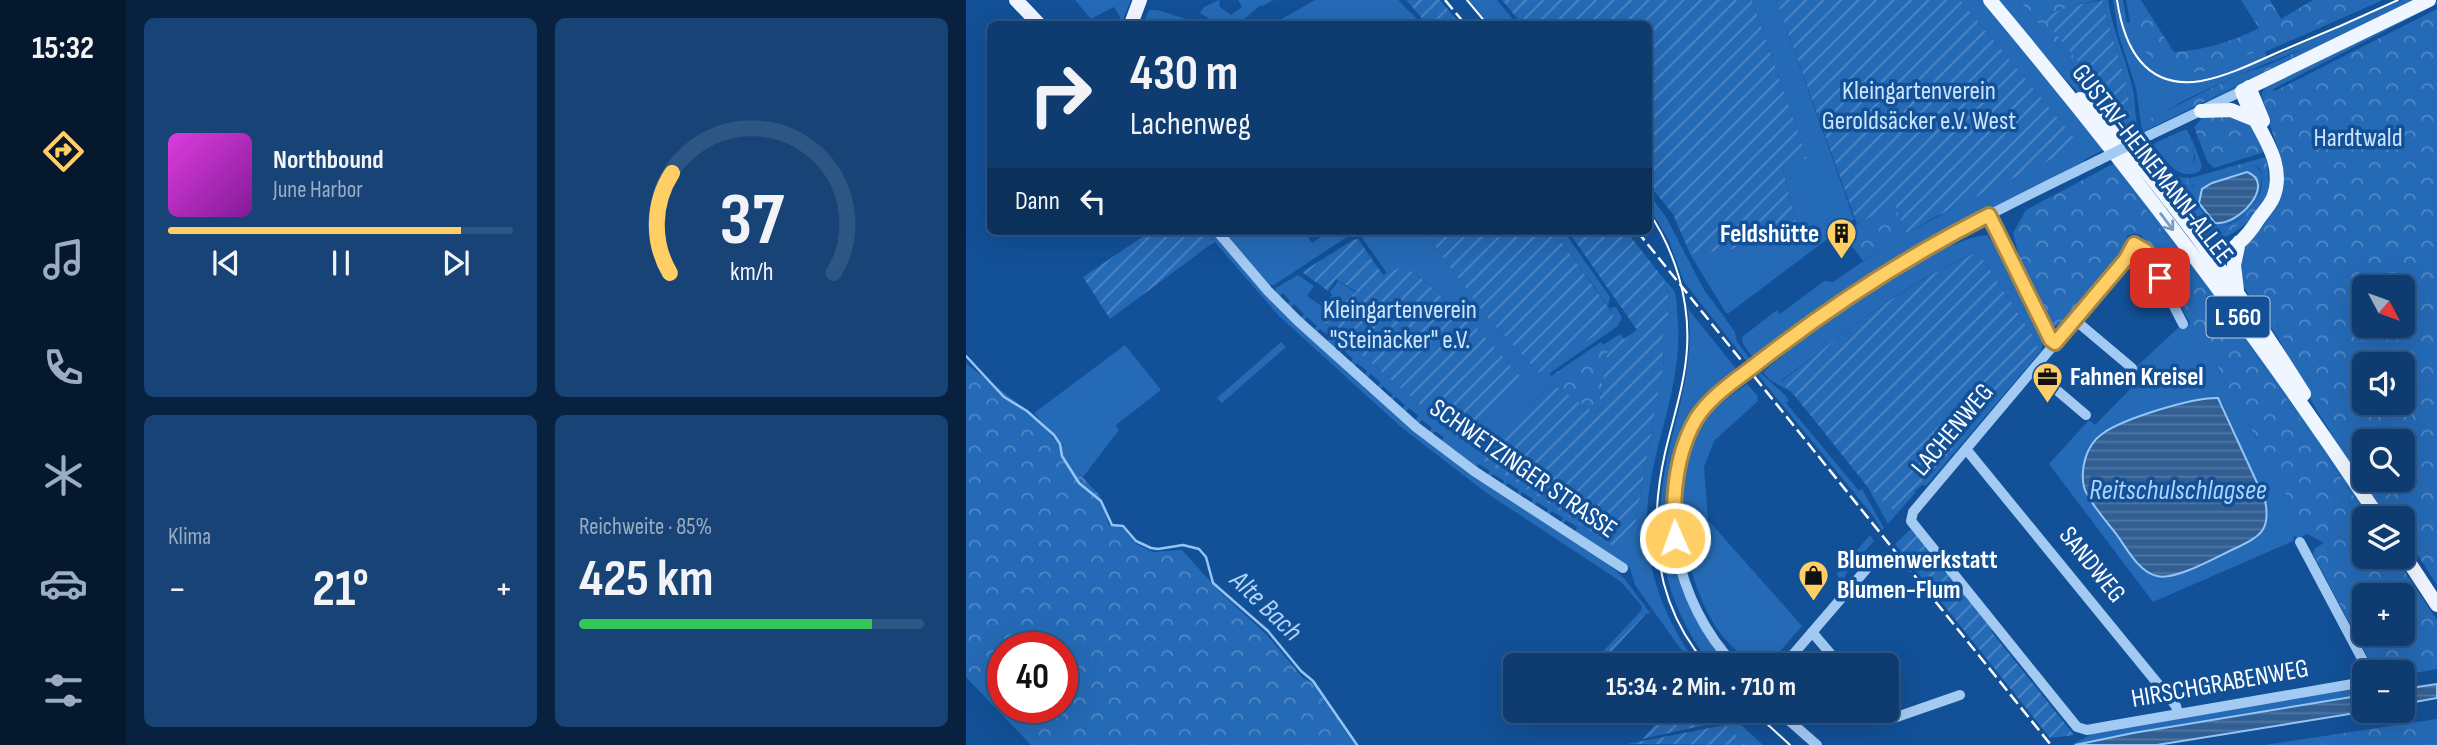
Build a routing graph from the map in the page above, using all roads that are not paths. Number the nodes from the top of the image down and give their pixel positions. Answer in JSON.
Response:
{"nodes":[{"id":1,"x":1016,"y":0,"type":"edge"},
{"id":2,"x":1140,"y":0,"type":"edge"},
{"id":3,"x":1990,"y":0,"type":"edge"},
{"id":4,"x":2429,"y":0,"type":"edge"},
{"id":5,"x":1036,"y":21,"type":"edge"},
{"id":6,"x":1132,"y":21,"type":"edge"},
{"id":7,"x":2038,"y":57,"type":"junction"},
{"id":8,"x":2245,"y":89,"type":"junction"},
{"id":9,"x":2201,"y":111,"type":"junction"},
{"id":10,"x":2253,"y":119,"type":"junction"},
{"id":11,"x":2270,"y":148,"type":"junction"},
{"id":12,"x":1989,"y":215,"type":"junction"},
{"id":13,"x":2258,"y":220,"type":"junction"},
{"id":14,"x":1220,"y":235,"type":"edge"},
{"id":15,"x":2195,"y":235,"type":"junction"},
{"id":16,"x":2239,"y":242,"type":"junction"},
{"id":17,"x":2224,"y":243,"type":"junction"},
{"id":18,"x":2208,"y":260,"type":"junction"},
{"id":19,"x":2237,"y":292,"type":"junction"},
{"id":20,"x":2075,"y":320,"type":"junction"},
{"id":21,"x":2183,"y":324,"type":"dead end"},
{"id":22,"x":2055,"y":343,"type":"junction"},
{"id":23,"x":2132,"y":368,"type":"dead end"},
{"id":24,"x":2033,"y":370,"type":"junction"},
{"id":25,"x":2086,"y":415,"type":"dead end"},
{"id":26,"x":2333,"y":448,"type":"junction"},
{"id":27,"x":1966,"y":449,"type":"junction"},
{"id":28,"x":2371,"y":506,"type":"edge"},
{"id":29,"x":2300,"y":542,"type":"dead end"},
{"id":30,"x":1875,"y":559,"type":"dead end"},
{"id":31,"x":1623,"y":568,"type":"dead end"},
{"id":32,"x":2413,"y":569,"type":"edge"},
{"id":33,"x":2437,"y":605,"type":"edge"},
{"id":34,"x":1812,"y":632,"type":"junction"},
{"id":35,"x":1726,"y":653,"type":"edge"},
{"id":36,"x":1794,"y":653,"type":"edge"},
{"id":37,"x":1830,"y":653,"type":"edge"},
{"id":38,"x":2363,"y":660,"type":"edge"},
{"id":39,"x":2352,"y":684,"type":"edge"},
{"id":40,"x":1959,"y":695,"type":"dead end"},
{"id":41,"x":2178,"y":714,"type":"junction"},
{"id":42,"x":1899,"y":716,"type":"edge"},
{"id":43,"x":1794,"y":723,"type":"edge"},
{"id":44,"x":1796,"y":723,"type":"edge"},
{"id":45,"x":1799,"y":727,"type":"junction"},
{"id":46,"x":2083,"y":730,"type":"joint"},
{"id":47,"x":1817,"y":745,"type":"edge"}],
"edges":[{"from":1,"to":5,"type":"main road"},
{"from":2,"to":6,"type":"main road"},
{"from":3,"to":7,"type":"main road","name":"GUSTAV-HEINEMANN-ALLEE","number":"L 560"},
{"from":4,"to":8,"type":"main road"},
{"from":7,"to":15,"type":"main road","name":"GUSTAV-HEINEMANN-ALLEE","number":"L 560"},
{"from":7,"to":18,"type":"main road","name":"GUSTAV-HEINEMANN-ALLEE","number":"L 560","one_way":true},
{"from":8,"to":9,"type":"street"},
{"from":8,"to":10,"type":"main road"},
{"from":8,"to":11,"type":"main road"},
{"from":9,"to":10,"type":"main road"},
{"from":9,"to":12,"type":"street","bridge":true},
{"from":10,"to":11,"type":"main road"},
{"from":11,"to":13,"type":"main road"},
{"from":12,"to":22,"type":"street"},
{"from":12,"to":35,"type":"street","bridge":true},
{"from":13,"to":16,"type":"main road"},
{"from":13,"to":17,"type":"main road"},
{"from":14,"to":31,"type":"street","name":"SCHWETZINGER STRASSE"},
{"from":15,"to":17,"type":"main road"},
{"from":15,"to":18,"type":"main road","name":"GUSTAV-HEINEMANN-ALLEE","number":"L 560"},
{"from":16,"to":18,"type":"main road"},
{"from":16,"to":19,"type":"main road"},
{"from":17,"to":18,"type":"main road"},
{"from":18,"to":19,"type":"main road","name":"GUSTAV-HEINEMANN-ALLEE","number":"L 560"},
{"from":18,"to":26,"type":"main road","name":"GUSTAV-HEINEMANN-ALLEE","number":"L 560"},
{"from":19,"to":26,"type":"main road","name":"GUSTAV-HEINEMANN-ALLEE","number":"L 560"},
{"from":20,"to":21,"type":"street","name":"LACHENWEG"},
{"from":20,"to":22,"type":"street","name":"LACHENWEG"},
{"from":20,"to":23,"type":"street"},
{"from":22,"to":24,"type":"street","name":"LACHENWEG"},
{"from":24,"to":25,"type":"street"},
{"from":24,"to":27,"type":"street","name":"LACHENWEG"},
{"from":26,"to":28,"type":"main road","number":"L 560"},
{"from":27,"to":41,"type":"street","name":"SANDWEG"},
{"from":27,"to":46,"type":"street","name":"LACHENWEG"},
{"from":29,"to":38,"type":"street"},
{"from":30,"to":34,"type":"street"},
{"from":32,"to":33,"type":"main road"},
{"from":34,"to":36,"type":"street"},
{"from":34,"to":37,"type":"street"},
{"from":39,"to":41,"type":"street","name":"HIRSCHGRABENWEG"},
{"from":40,"to":42,"type":"street"},
{"from":41,"to":46,"type":"street","name":"HIRSCHGRABENWEG"},
{"from":43,"to":45,"type":"street"},
{"from":44,"to":45,"type":"street"},
{"from":45,"to":47,"type":"street"}]}
